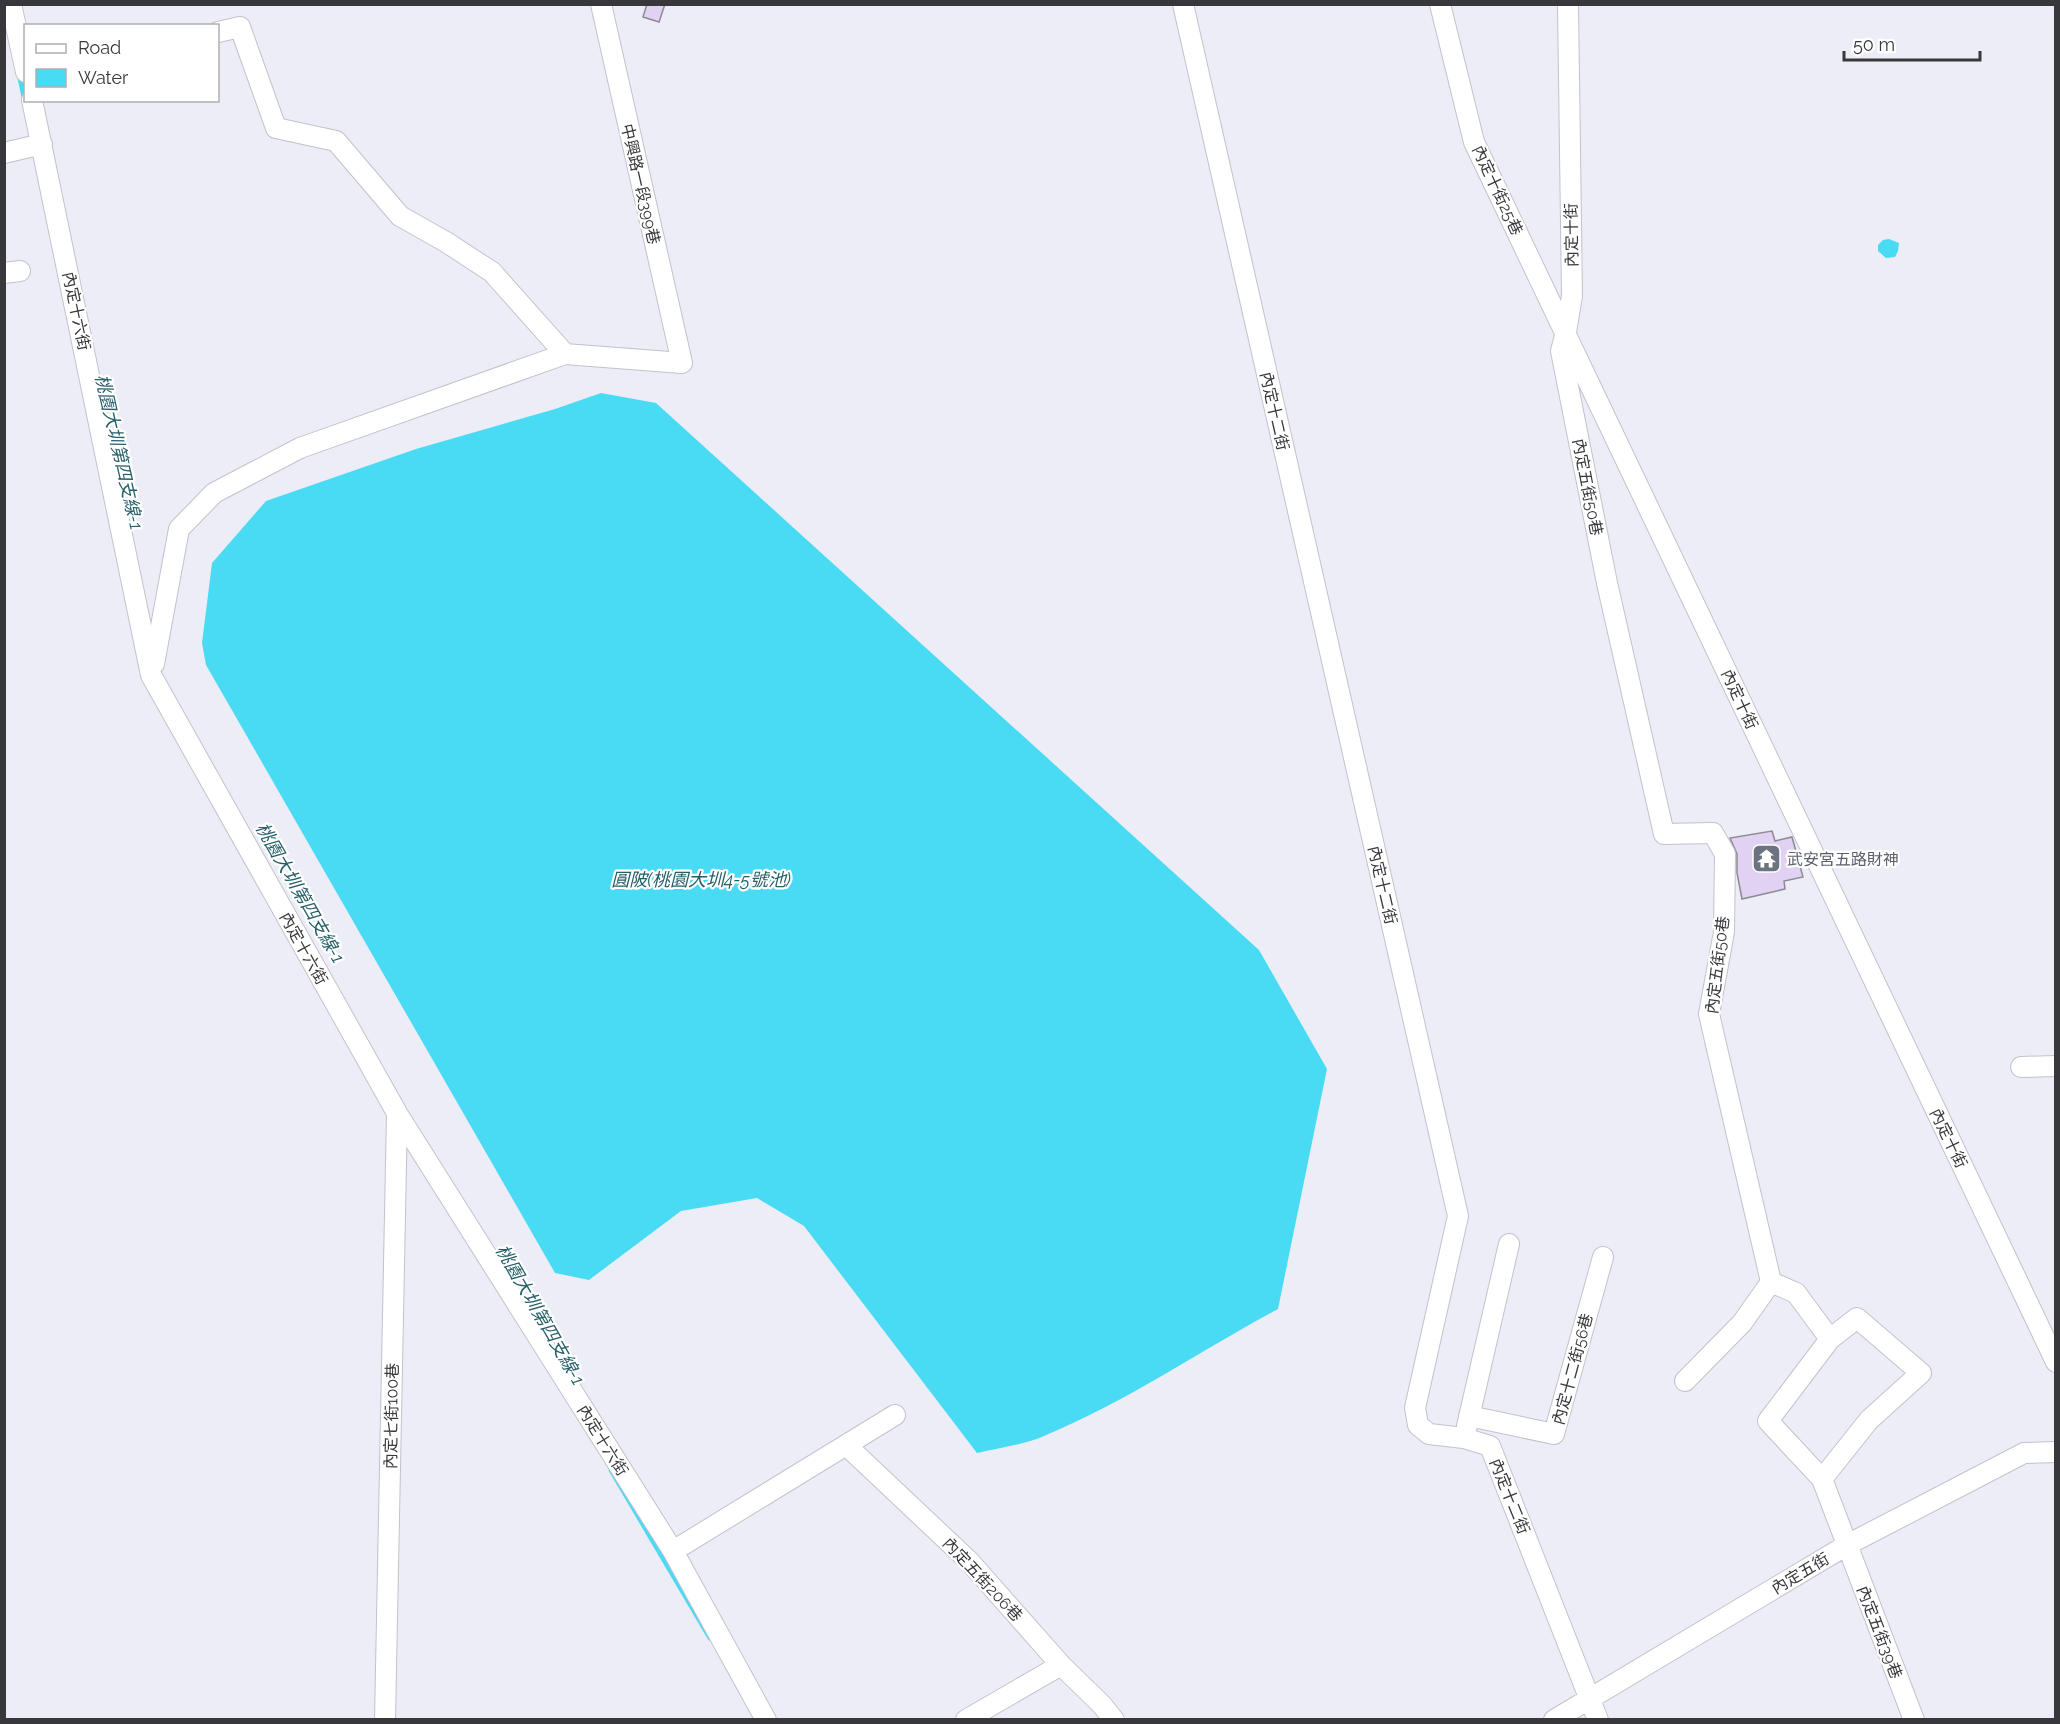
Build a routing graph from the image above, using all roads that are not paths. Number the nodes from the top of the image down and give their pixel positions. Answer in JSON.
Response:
{"nodes":[{"id":1,"x":11,"y":4,"type":"edge"},
{"id":2,"x":601,"y":4,"type":"edge"},
{"id":3,"x":1183,"y":4,"type":"edge"},
{"id":4,"x":1440,"y":4,"type":"edge"},
{"id":5,"x":1568,"y":4,"type":"edge"},
{"id":6,"x":219,"y":32,"type":"edge"},
{"id":7,"x":24,"y":63,"type":"edge"},
{"id":8,"x":32,"y":102,"type":"edge"},
{"id":9,"x":36,"y":146,"type":"junction"},
{"id":10,"x":4,"y":153,"type":"edge"},
{"id":11,"x":1566,"y":332,"type":"junction"},
{"id":12,"x":565,"y":354,"type":"junction"},
{"id":13,"x":151,"y":675,"type":"junction"},
{"id":14,"x":2055,"y":1066,"type":"edge"},
{"id":15,"x":2020,"y":1067,"type":"dead end"},
{"id":16,"x":397,"y":1113,"type":"junction"},
{"id":17,"x":1509,"y":1244,"type":"dead end"},
{"id":18,"x":1603,"y":1257,"type":"dead end"},
{"id":19,"x":1771,"y":1282,"type":"junction"},
{"id":20,"x":1830,"y":1339,"type":"junction"},
{"id":21,"x":2055,"y":1362,"type":"edge"},
{"id":22,"x":1685,"y":1381,"type":"dead end"},
{"id":23,"x":895,"y":1415,"type":"dead end"},
{"id":24,"x":1469,"y":1416,"type":"junction"},
{"id":25,"x":1464,"y":1438,"type":"junction"},
{"id":26,"x":846,"y":1444,"type":"junction"},
{"id":27,"x":2055,"y":1452,"type":"edge"},
{"id":28,"x":1822,"y":1479,"type":"junction"},
{"id":29,"x":1847,"y":1545,"type":"junction"},
{"id":30,"x":673,"y":1551,"type":"junction"},
{"id":31,"x":1061,"y":1665,"type":"junction"},
{"id":32,"x":1590,"y":1699,"type":"junction"},
{"id":33,"x":385,"y":1719,"type":"edge"},
{"id":34,"x":766,"y":1719,"type":"edge"},
{"id":35,"x":966,"y":1719,"type":"edge"},
{"id":36,"x":1114,"y":1719,"type":"edge"},
{"id":37,"x":1554,"y":1719,"type":"edge"},
{"id":38,"x":1599,"y":1719,"type":"edge"},
{"id":39,"x":1914,"y":1719,"type":"edge"}],
"edges":[{"from":1,"to":7,"type":"street"},
{"from":2,"to":12,"type":"street","name":"中興路一段399巷"},
{"from":3,"to":25,"type":"street","name":"內定十二街"},
{"from":4,"to":11,"type":"street","name":"內定十街25巷"},
{"from":5,"to":11,"type":"street","name":"內定十街"},
{"from":6,"to":12,"type":"street"},
{"from":8,"to":9,"type":"street","name":"內定十六街"},
{"from":9,"to":10,"type":"street"},
{"from":9,"to":13,"type":"street","name":"內定十六街"},
{"from":11,"to":19,"type":"street","name":"內定五街50巷"},
{"from":11,"to":21,"type":"street","name":"內定十街"},
{"from":12,"to":13,"type":"street"},
{"from":13,"to":16,"type":"street","name":"內定十六街"},
{"from":14,"to":15,"type":"street"},
{"from":16,"to":30,"type":"street","name":"內定十六街"},
{"from":16,"to":33,"type":"street","name":"內定七街100巷"},
{"from":17,"to":24,"type":"street"},
{"from":18,"to":24,"type":"street","name":"內定十二街56巷"},
{"from":19,"to":20,"type":"street"},
{"from":19,"to":22,"type":"street"},
{"from":20,"to":28,"type":"street"},
{"from":20,"to":28,"type":"street"},
{"from":23,"to":26,"type":"street"},
{"from":24,"to":25,"type":"street"},
{"from":25,"to":32,"type":"street","name":"內定十二街"},
{"from":26,"to":30,"type":"street"},
{"from":26,"to":31,"type":"street","name":"內定五街206巷"},
{"from":27,"to":29,"type":"street","name":"內定五街"},
{"from":28,"to":29,"type":"street"},
{"from":29,"to":32,"type":"street","name":"內定五街"},
{"from":29,"to":39,"type":"street","name":"內定五街39巷"},
{"from":30,"to":34,"type":"street","name":"內定十六街"},
{"from":31,"to":35,"type":"street"},
{"from":31,"to":36,"type":"street","name":"內定五街206巷"},
{"from":32,"to":37,"type":"street","name":"內定五街"},
{"from":32,"to":38,"type":"street"}]}
